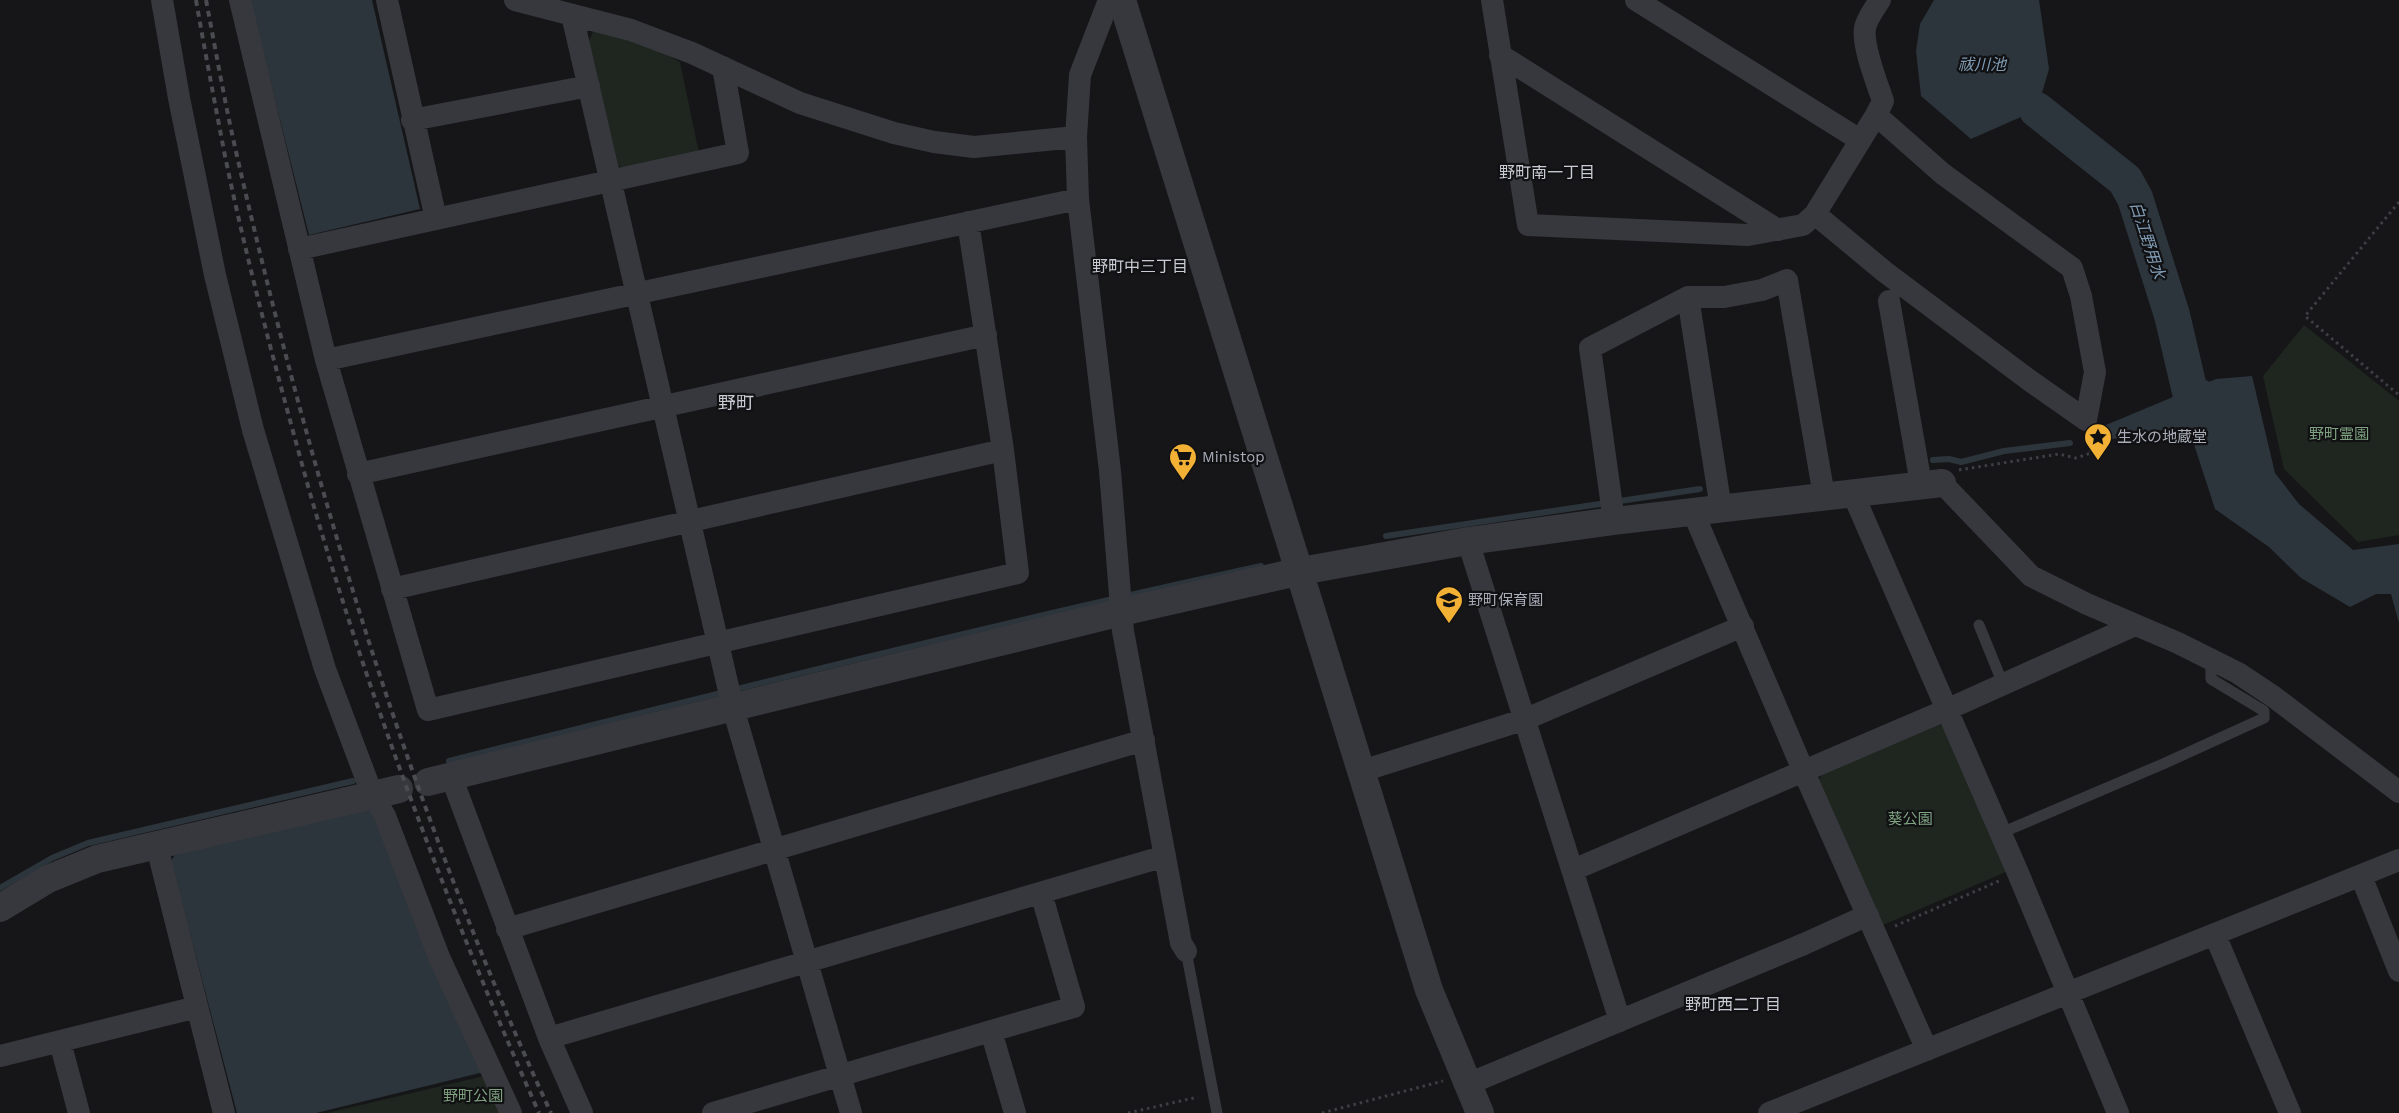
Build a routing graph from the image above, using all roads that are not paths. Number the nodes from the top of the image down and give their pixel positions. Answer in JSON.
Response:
{"nodes":[{"id":1,"x":162,"y":0,"type":"edge"},
{"id":2,"x":240,"y":0,"type":"edge"},
{"id":3,"x":387,"y":0,"type":"edge"},
{"id":4,"x":515,"y":0,"type":"edge"},
{"id":5,"x":1109,"y":0,"type":"edge"},
{"id":6,"x":1122,"y":0,"type":"edge"},
{"id":7,"x":1492,"y":0,"type":"edge"},
{"id":8,"x":1636,"y":0,"type":"edge"},
{"id":9,"x":1870,"y":4,"type":"edge"},
{"id":10,"x":572,"y":15,"type":"junction"},
{"id":11,"x":1500,"y":55,"type":"junction"},
{"id":12,"x":722,"y":67,"type":"junction"},
{"id":13,"x":589,"y":86,"type":"junction"},
{"id":14,"x":1876,"y":114,"type":"junction"},
{"id":15,"x":412,"y":120,"type":"junction"},
{"id":16,"x":1076,"y":137,"type":"junction"},
{"id":17,"x":1860,"y":140,"type":"junction"},
{"id":18,"x":610,"y":181,"type":"junction"},
{"id":19,"x":1078,"y":199,"type":"junction"},
{"id":20,"x":1815,"y":214,"type":"junction"},
{"id":21,"x":436,"y":219,"type":"junction"},
{"id":22,"x":968,"y":222,"type":"junction"},
{"id":23,"x":1778,"y":230,"type":"junction"},
{"id":24,"x":299,"y":249,"type":"junction"},
{"id":25,"x":636,"y":293,"type":"junction"},
{"id":26,"x":1688,"y":297,"type":"junction"},
{"id":27,"x":1889,"y":301,"type":"dead end"},
{"id":28,"x":986,"y":335,"type":"junction"},
{"id":29,"x":326,"y":360,"type":"junction"},
{"id":30,"x":662,"y":407,"type":"junction"},
{"id":31,"x":1003,"y":450,"type":"junction"},
{"id":32,"x":358,"y":474,"type":"junction"},
{"id":33,"x":1932,"y":484,"type":"junction"},
{"id":34,"x":1853,"y":494,"type":"junction"},
{"id":35,"x":1824,"y":496,"type":"junction"},
{"id":36,"x":1720,"y":509,"type":"junction"},
{"id":37,"x":1693,"y":512,"type":"junction"},
{"id":38,"x":1614,"y":518,"type":"junction"},
{"id":39,"x":688,"y":520,"type":"junction"},
{"id":40,"x":1468,"y":541,"type":"junction"},
{"id":41,"x":1301,"y":571,"type":"junction"},
{"id":42,"x":392,"y":589,"type":"junction"},
{"id":43,"x":1121,"y":601,"type":"junction"},
{"id":44,"x":1978,"y":624,"type":"dead end"},
{"id":45,"x":2135,"y":625,"type":"junction"},
{"id":46,"x":1743,"y":626,"type":"junction"},
{"id":47,"x":717,"y":642,"type":"junction"},
{"id":48,"x":2211,"y":659,"type":"junction"},
{"id":49,"x":2003,"y":684,"type":"junction"},
{"id":50,"x":730,"y":697,"type":"junction"},
{"id":51,"x":1946,"y":710,"type":"junction"},
{"id":52,"x":1526,"y":719,"type":"junction"},
{"id":53,"x":1144,"y":740,"type":"junction"},
{"id":54,"x":1803,"y":770,"type":"junction"},
{"id":55,"x":1362,"y":771,"type":"junction"},
{"id":56,"x":440,"y":779,"type":"joint"},
{"id":57,"x":385,"y":791,"type":"junction"},
{"id":58,"x":2399,"y":792,"type":"edge"},
{"id":59,"x":2001,"y":833,"type":"junction"},
{"id":60,"x":156,"y":843,"type":"junction"},
{"id":61,"x":773,"y":849,"type":"junction"},
{"id":62,"x":1164,"y":856,"type":"junction"},
{"id":63,"x":2399,"y":860,"type":"edge"},
{"id":64,"x":1573,"y":870,"type":"junction"},
{"id":65,"x":2361,"y":876,"type":"junction"},
{"id":66,"x":1041,"y":892,"type":"junction"},
{"id":67,"x":0,"y":908,"type":"edge"},
{"id":68,"x":1872,"y":924,"type":"junction"},
{"id":69,"x":507,"y":929,"type":"junction"},
{"id":70,"x":2215,"y":935,"type":"junction"},
{"id":71,"x":1186,"y":952,"type":"joint"},
{"id":72,"x":806,"y":962,"type":"junction"},
{"id":73,"x":2399,"y":971,"type":"edge"},
{"id":74,"x":2068,"y":994,"type":"junction"},
{"id":75,"x":197,"y":1007,"type":"junction"},
{"id":76,"x":1620,"y":1020,"type":"junction"},
{"id":77,"x":991,"y":1031,"type":"junction"},
{"id":78,"x":550,"y":1038,"type":"junction"},
{"id":79,"x":60,"y":1042,"type":"junction"},
{"id":80,"x":1927,"y":1050,"type":"junction"},
{"id":81,"x":0,"y":1056,"type":"edge"},
{"id":82,"x":840,"y":1075,"type":"junction"},
{"id":83,"x":1466,"y":1080,"type":"junction"},
{"id":84,"x":79,"y":1113,"type":"edge"},
{"id":85,"x":224,"y":1113,"type":"edge"},
{"id":86,"x":511,"y":1113,"type":"edge"},
{"id":87,"x":582,"y":1113,"type":"edge"},
{"id":88,"x":712,"y":1113,"type":"edge"},
{"id":89,"x":851,"y":1113,"type":"edge"},
{"id":90,"x":1015,"y":1113,"type":"edge"},
{"id":91,"x":1217,"y":1113,"type":"edge"},
{"id":92,"x":1480,"y":1113,"type":"edge"},
{"id":93,"x":1769,"y":1113,"type":"edge"},
{"id":94,"x":2118,"y":1113,"type":"edge"},
{"id":95,"x":2290,"y":1113,"type":"edge"}],
"edges":[{"from":1,"to":57,"type":"street"},
{"from":2,"to":24,"type":"street"},
{"from":3,"to":15,"type":"street"},
{"from":4,"to":10,"type":"street"},
{"from":5,"to":16,"type":"street"},
{"from":6,"to":41,"type":"street"},
{"from":7,"to":11,"type":"street"},
{"from":8,"to":17,"type":"street"},
{"from":9,"to":14,"type":"street"},
{"from":10,"to":12,"type":"street"},
{"from":10,"to":13,"type":"street"},
{"from":11,"to":23,"type":"street"},
{"from":11,"to":23,"type":"street"},
{"from":12,"to":16,"type":"street"},
{"from":12,"to":18,"type":"street"},
{"from":13,"to":15,"type":"street"},
{"from":13,"to":18,"type":"street"},
{"from":14,"to":17,"type":"street"},
{"from":14,"to":20,"type":"street"},
{"from":15,"to":21,"type":"street"},
{"from":16,"to":19,"type":"street"},
{"from":17,"to":20,"type":"street"},
{"from":18,"to":21,"type":"street"},
{"from":18,"to":25,"type":"street"},
{"from":19,"to":22,"type":"street"},
{"from":19,"to":43,"type":"street"},
{"from":20,"to":23,"type":"street"},
{"from":21,"to":24,"type":"street"},
{"from":22,"to":25,"type":"street"},
{"from":22,"to":28,"type":"street"},
{"from":24,"to":29,"type":"street"},
{"from":25,"to":29,"type":"street"},
{"from":25,"to":30,"type":"street"},
{"from":26,"to":35,"type":"street"},
{"from":26,"to":36,"type":"street"},
{"from":26,"to":38,"type":"street"},
{"from":27,"to":33,"type":"street"},
{"from":28,"to":30,"type":"street"},
{"from":28,"to":31,"type":"street"},
{"from":29,"to":32,"type":"street"},
{"from":30,"to":32,"type":"street"},
{"from":30,"to":39,"type":"street"},
{"from":31,"to":39,"type":"street"},
{"from":31,"to":47,"type":"street"},
{"from":32,"to":42,"type":"street"},
{"from":33,"to":34,"type":"street"},
{"from":33,"to":45,"type":"street"},
{"from":34,"to":35,"type":"street"},
{"from":34,"to":51,"type":"street"},
{"from":35,"to":36,"type":"street"},
{"from":36,"to":37,"type":"street"},
{"from":37,"to":38,"type":"street"},
{"from":37,"to":46,"type":"street"},
{"from":38,"to":40,"type":"street"},
{"from":39,"to":42,"type":"street"},
{"from":39,"to":47,"type":"street"},
{"from":40,"to":41,"type":"street"},
{"from":40,"to":52,"type":"street"},
{"from":41,"to":43,"type":"street"},
{"from":41,"to":55,"type":"street"},
{"from":42,"to":47,"type":"street"},
{"from":43,"to":50,"type":"street"},
{"from":43,"to":53,"type":"street"},
{"from":44,"to":49,"type":"lane"},
{"from":45,"to":48,"type":"street"},
{"from":45,"to":49,"type":"street"},
{"from":46,"to":52,"type":"street"},
{"from":46,"to":54,"type":"street"},
{"from":47,"to":50,"type":"street"},
{"from":48,"to":58,"type":"street"},
{"from":48,"to":59,"type":"lane"},
{"from":49,"to":51,"type":"street"},
{"from":50,"to":56,"type":"street"},
{"from":50,"to":61,"type":"street"},
{"from":51,"to":54,"type":"street"},
{"from":51,"to":59,"type":"street"},
{"from":52,"to":55,"type":"street"},
{"from":52,"to":64,"type":"street"},
{"from":53,"to":61,"type":"street"},
{"from":53,"to":62,"type":"street"},
{"from":54,"to":64,"type":"street"},
{"from":54,"to":68,"type":"street"},
{"from":55,"to":83,"type":"street"},
{"from":56,"to":69,"type":"street"},
{"from":57,"to":60,"type":"street"},
{"from":57,"to":86,"type":"street"},
{"from":59,"to":74,"type":"street"},
{"from":60,"to":67,"type":"street"},
{"from":60,"to":75,"type":"street"},
{"from":61,"to":69,"type":"street"},
{"from":61,"to":72,"type":"street"},
{"from":62,"to":66,"type":"street"},
{"from":62,"to":71,"type":"street"},
{"from":63,"to":65,"type":"street"},
{"from":64,"to":76,"type":"street"},
{"from":65,"to":70,"type":"street"},
{"from":65,"to":73,"type":"street"},
{"from":66,"to":72,"type":"street"},
{"from":66,"to":77,"type":"street"},
{"from":68,"to":76,"type":"street"},
{"from":68,"to":80,"type":"street"},
{"from":69,"to":78,"type":"street"},
{"from":70,"to":74,"type":"street"},
{"from":70,"to":95,"type":"street"},
{"from":71,"to":91,"type":"lane"},
{"from":72,"to":78,"type":"street"},
{"from":72,"to":82,"type":"street"},
{"from":74,"to":80,"type":"street"},
{"from":74,"to":94,"type":"street"},
{"from":75,"to":79,"type":"street"},
{"from":75,"to":85,"type":"street"},
{"from":76,"to":83,"type":"street"},
{"from":77,"to":82,"type":"street"},
{"from":77,"to":90,"type":"street"},
{"from":78,"to":87,"type":"street"},
{"from":79,"to":81,"type":"street"},
{"from":79,"to":84,"type":"street"},
{"from":80,"to":93,"type":"street"},
{"from":82,"to":88,"type":"street"},
{"from":82,"to":89,"type":"street"},
{"from":83,"to":92,"type":"street"}]}
